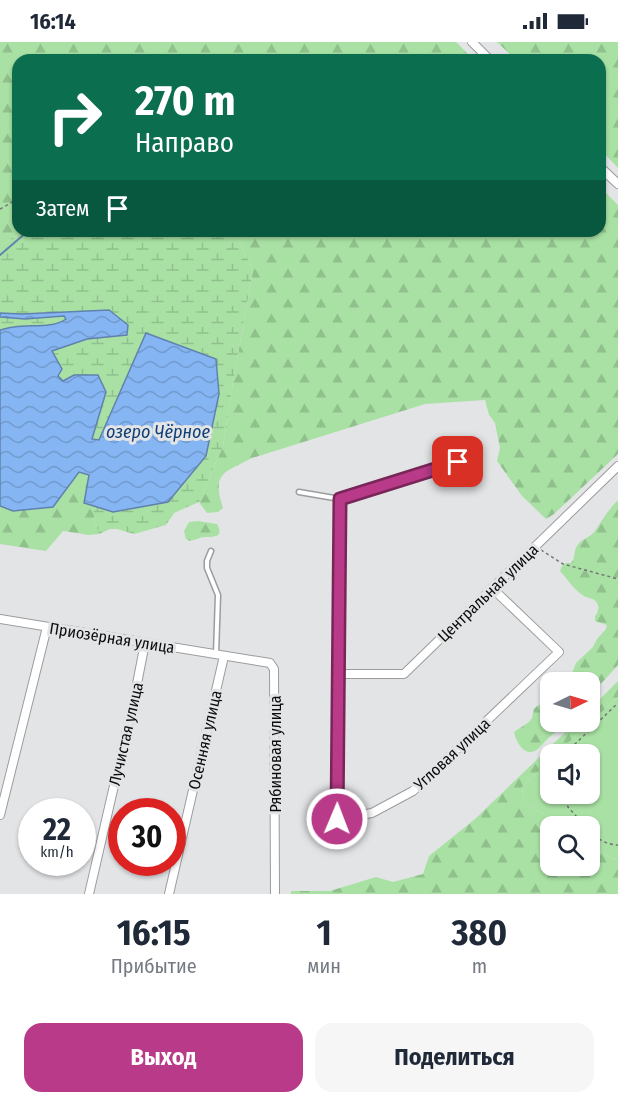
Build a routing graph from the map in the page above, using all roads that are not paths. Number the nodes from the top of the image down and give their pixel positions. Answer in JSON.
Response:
{"nodes":[{"id":1,"x":472,"y":42,"type":"edge"},
{"id":2,"x":484,"y":54,"type":"edge"},
{"id":3,"x":606,"y":173,"type":"edge"},
{"id":4,"x":618,"y":184,"type":"edge"},
{"id":5,"x":458,"y":462,"type":"dead end"},
{"id":6,"x":618,"y":466,"type":"edge"},
{"id":7,"x":298,"y":492,"type":"dead end"},
{"id":8,"x":340,"y":499,"type":"junction"},
{"id":9,"x":211,"y":551,"type":"dead end"},
{"id":10,"x":492,"y":588,"type":"junction"},
{"id":11,"x":0,"y":619,"type":"edge"},
{"id":12,"x":47,"y":627,"type":"junction"},
{"id":13,"x":145,"y":643,"type":"junction"},
{"id":14,"x":220,"y":655,"type":"junction"},
{"id":15,"x":339,"y":674,"type":"junction"},
{"id":16,"x":0,"y":814,"type":"edge"},
{"id":17,"x":275,"y":893,"type":"edge"},
{"id":18,"x":89,"y":894,"type":"edge"},
{"id":19,"x":169,"y":894,"type":"edge"}],
"edges":[{"from":1,"to":2,"type":"street"},
{"from":3,"to":4,"type":"street"},
{"from":5,"to":8,"type":"lane"},
{"from":6,"to":10,"type":"street","name":"Центральная улица"},
{"from":7,"to":8,"type":"lane"},
{"from":8,"to":15,"type":"street","name":"Угловая улица"},
{"from":9,"to":14,"type":"lane"},
{"from":10,"to":15,"type":"street","name":"Центральная улица"},
{"from":10,"to":15,"type":"street","name":"Угловая улица"},
{"from":11,"to":12,"type":"street","name":"Приозёрная улица"},
{"from":12,"to":13,"type":"street","name":"Приозёрная улица"},
{"from":12,"to":16,"type":"street"},
{"from":13,"to":14,"type":"street","name":"Приозёрная улица"},
{"from":13,"to":18,"type":"street","name":"Лучистая улица"},
{"from":14,"to":17,"type":"street","name":"Рябиновая улица"},
{"from":14,"to":19,"type":"street","name":"Осенняя улица"}]}
